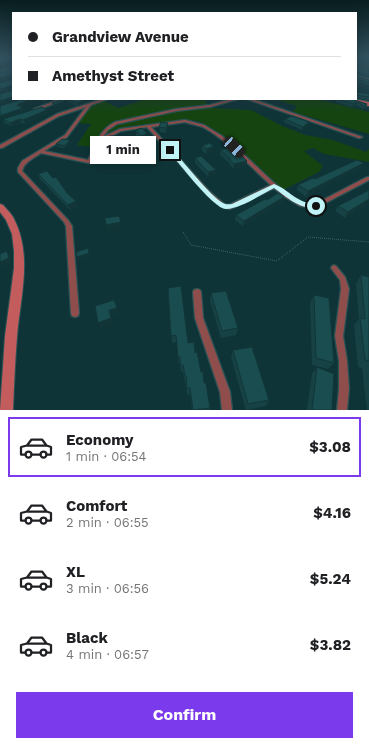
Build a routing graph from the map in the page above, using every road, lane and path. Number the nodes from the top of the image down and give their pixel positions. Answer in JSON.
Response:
{"nodes":[{"id":1,"x":357,"y":77,"type":"edge"},
{"id":2,"x":369,"y":80,"type":"edge"},
{"id":3,"x":61,"y":100,"type":"edge"},
{"id":4,"x":103,"y":100,"type":"edge"},
{"id":5,"x":232,"y":100,"type":"edge"},
{"id":6,"x":252,"y":100,"type":"edge"},
{"id":7,"x":351,"y":100,"type":"edge"},
{"id":8,"x":369,"y":104,"type":"edge"},
{"id":9,"x":89,"y":105,"type":"junction"},
{"id":10,"x":28,"y":112,"type":"edge"},
{"id":11,"x":148,"y":126,"type":"junction"},
{"id":12,"x":360,"y":137,"type":"dead end"},
{"id":13,"x":99,"y":141,"type":"junction"},
{"id":14,"x":0,"y":147,"type":"edge"},
{"id":15,"x":41,"y":152,"type":"junction"},
{"id":16,"x":369,"y":178,"type":"edge"},
{"id":17,"x":274,"y":186,"type":"junction"},
{"id":18,"x":0,"y":207,"type":"edge"},
{"id":19,"x":183,"y":232,"type":"dead end"},
{"id":20,"x":369,"y":242,"type":"edge"},
{"id":21,"x":334,"y":268,"type":"dead end"},
{"id":22,"x":197,"y":292,"type":"dead end"},
{"id":23,"x":76,"y":313,"type":"dead end"},
{"id":24,"x":6,"y":410,"type":"edge"},
{"id":25,"x":227,"y":410,"type":"edge"},
{"id":26,"x":342,"y":410,"type":"edge"}],
"edges":[{"from":1,"to":2,"type":"street"},
{"from":3,"to":10,"type":"street"},
{"from":4,"to":9,"type":"street"},
{"from":5,"to":13,"type":"street"},
{"from":6,"to":12,"type":"street"},
{"from":7,"to":8,"type":"street"},
{"from":9,"to":14,"type":"street"},
{"from":9,"to":15,"type":"street"},
{"from":11,"to":13,"type":"street"},
{"from":11,"to":17,"type":"street"},
{"from":11,"to":17,"type":"street"},
{"from":13,"to":15,"type":"street"},
{"from":15,"to":23,"type":"street"},
{"from":16,"to":17,"type":"street"},
{"from":18,"to":24,"type":"street"},
{"from":19,"to":20,"type":"path"},
{"from":21,"to":26,"type":"street"},
{"from":22,"to":25,"type":"street"}]}
